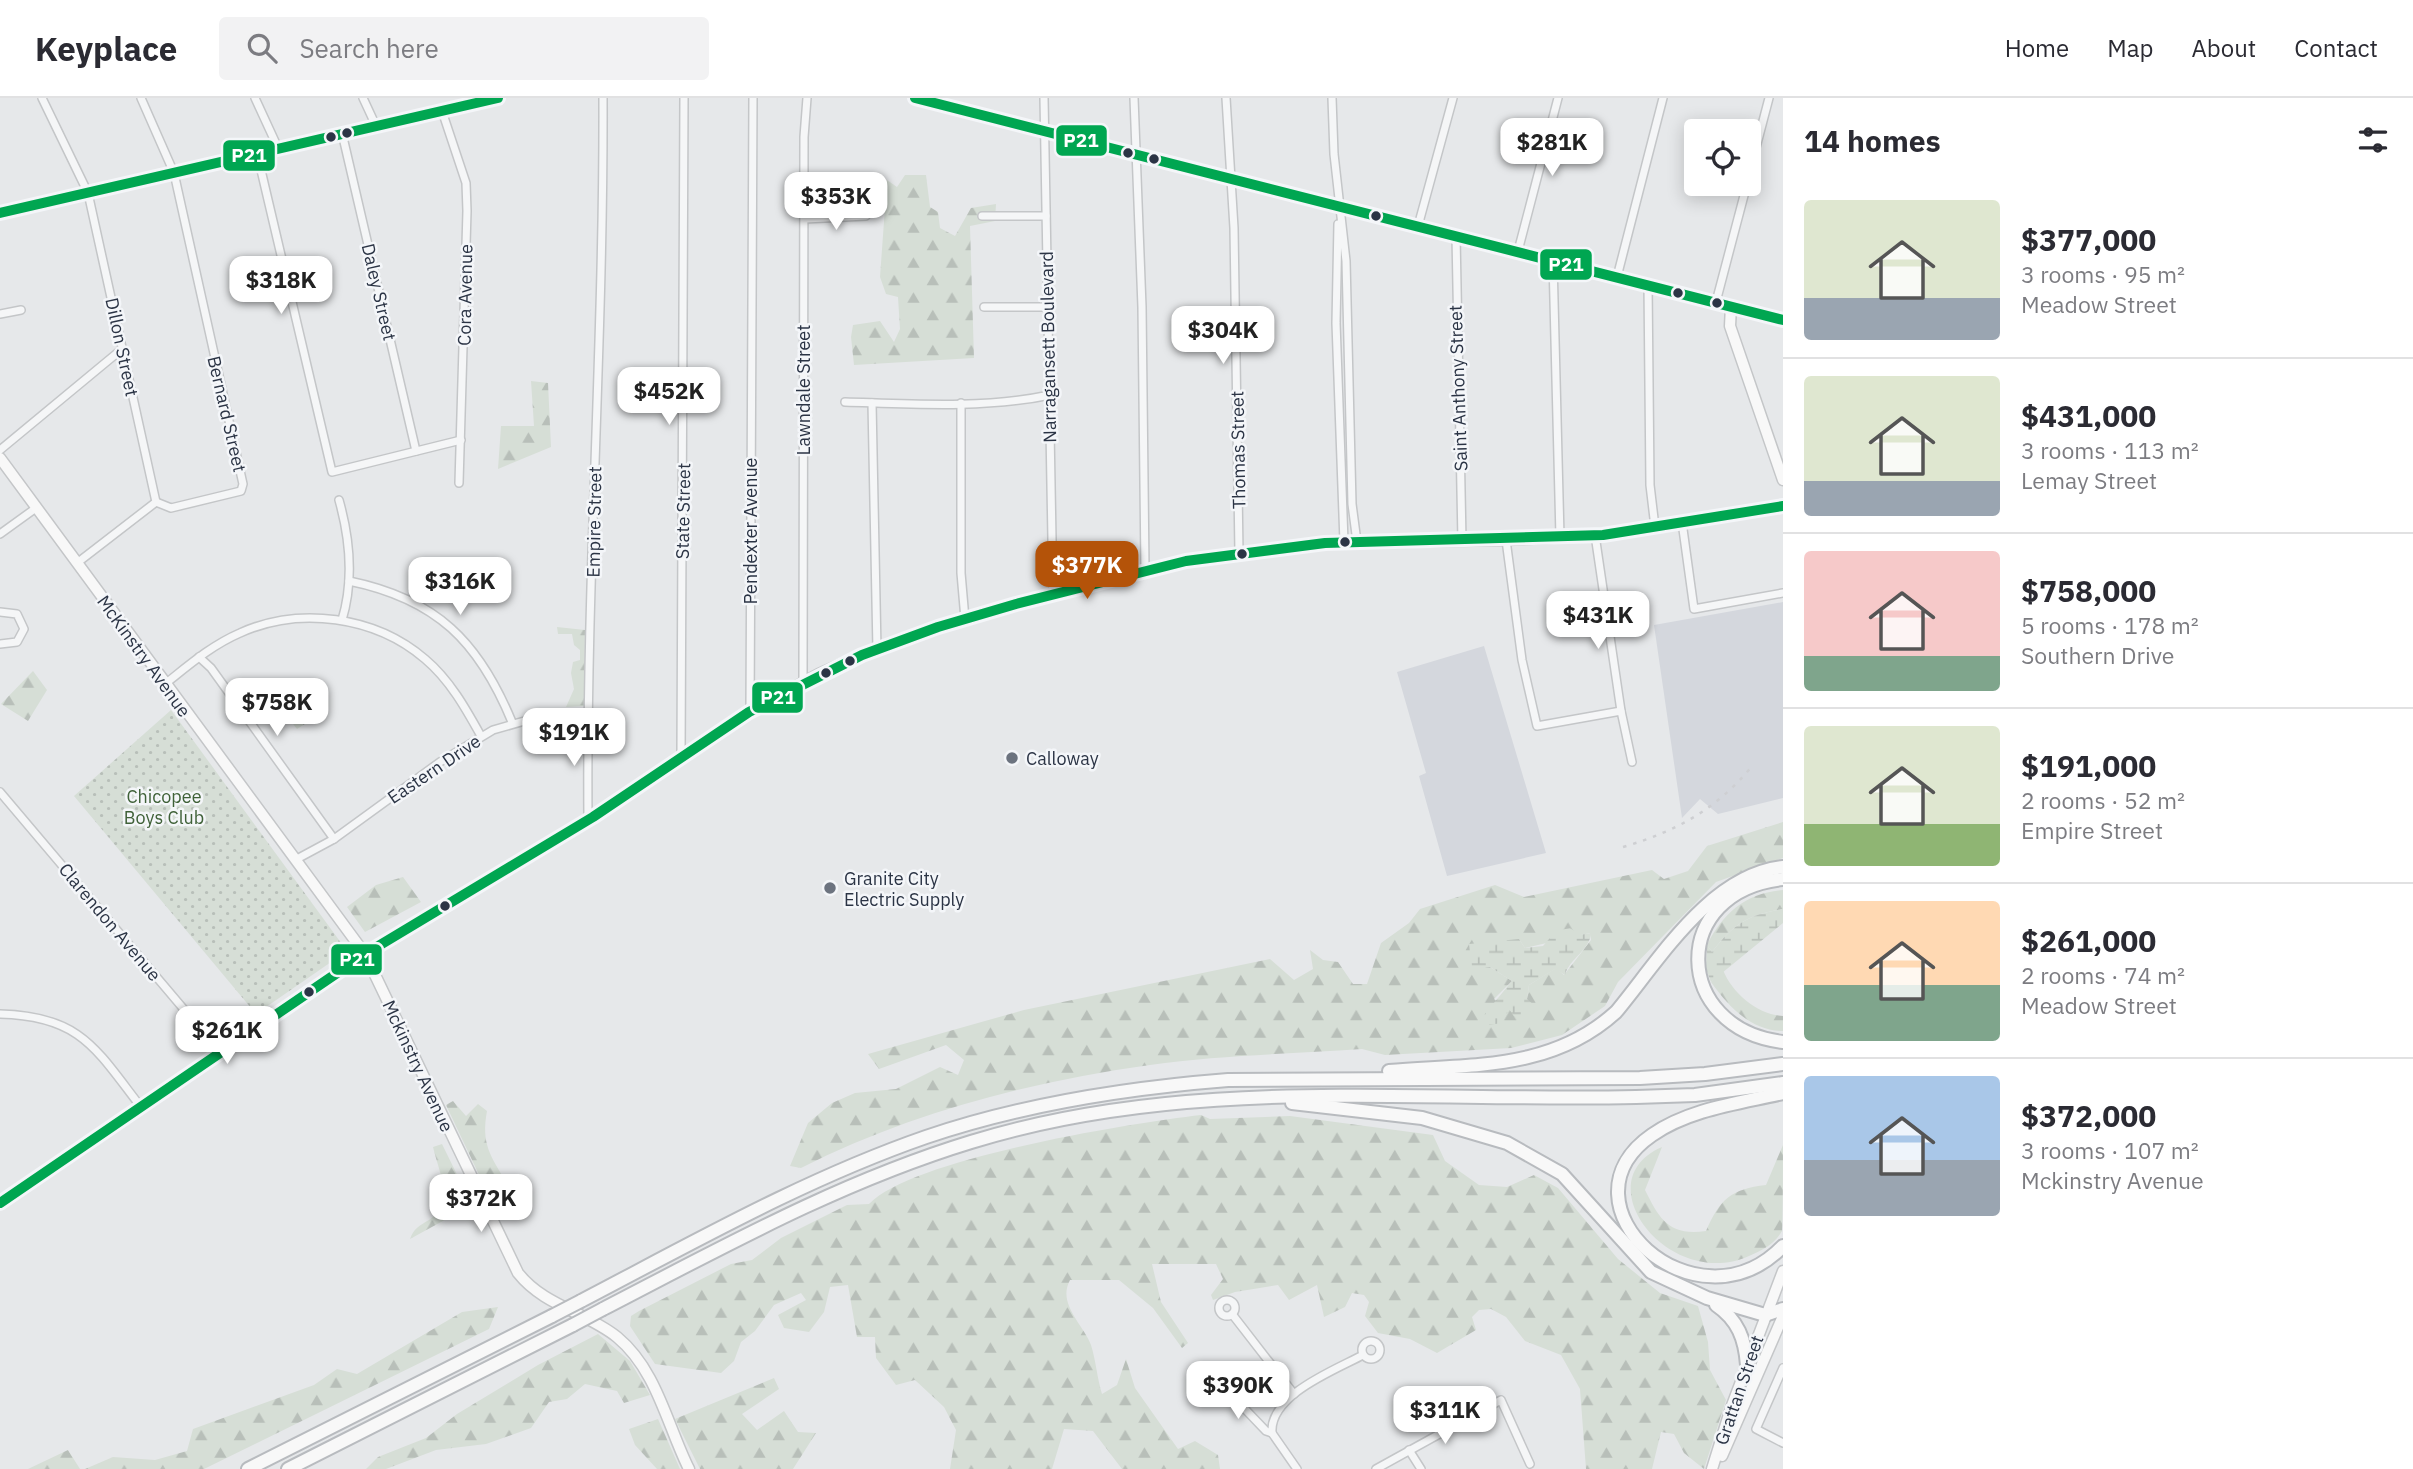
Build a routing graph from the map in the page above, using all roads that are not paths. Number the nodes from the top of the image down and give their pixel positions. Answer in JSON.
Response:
{"nodes":[{"id":1,"x":42,"y":98,"type":"edge"},
{"id":2,"x":141,"y":98,"type":"edge"},
{"id":3,"x":255,"y":98,"type":"edge"},
{"id":4,"x":363,"y":98,"type":"edge"},
{"id":5,"x":498,"y":98,"type":"edge"},
{"id":6,"x":603,"y":98,"type":"edge"},
{"id":7,"x":684,"y":98,"type":"edge"},
{"id":8,"x":752,"y":98,"type":"edge"},
{"id":9,"x":807,"y":98,"type":"edge"},
{"id":10,"x":1044,"y":98,"type":"edge"},
{"id":11,"x":1134,"y":98,"type":"edge"},
{"id":12,"x":1226,"y":98,"type":"edge"},
{"id":13,"x":1332,"y":98,"type":"edge"},
{"id":14,"x":1453,"y":98,"type":"edge"},
{"id":15,"x":1558,"y":98,"type":"edge"},
{"id":16,"x":1663,"y":98,"type":"edge"},
{"id":17,"x":1769,"y":98,"type":"edge"},
{"id":18,"x":920,"y":99,"type":"edge"},
{"id":19,"x":442,"y":111,"type":"junction"},
{"id":20,"x":376,"y":126,"type":"junction"},
{"id":21,"x":1761,"y":128,"type":"edge"},
{"id":22,"x":1045,"y":131,"type":"junction"},
{"id":23,"x":342,"y":133,"type":"junction"},
{"id":24,"x":278,"y":148,"type":"junction"},
{"id":25,"x":257,"y":153,"type":"junction"},
{"id":26,"x":1134,"y":153,"type":"junction"},
{"id":27,"x":174,"y":173,"type":"junction"},
{"id":28,"x":1231,"y":179,"type":"junction"},
{"id":29,"x":88,"y":193,"type":"junction"},
{"id":30,"x":1744,"y":196,"type":"edge"},
{"id":31,"x":1339,"y":206,"type":"junction"},
{"id":32,"x":0,"y":213,"type":"edge"},
{"id":33,"x":866,"y":216,"type":"dead end"},
{"id":34,"x":982,"y":216,"type":"dead end"},
{"id":35,"x":1046,"y":216,"type":"junction"},
{"id":36,"x":805,"y":219,"type":"junction"},
{"id":37,"x":1418,"y":226,"type":"junction"},
{"id":38,"x":1456,"y":236,"type":"junction"},
{"id":39,"x":1518,"y":251,"type":"junction"},
{"id":40,"x":1553,"y":261,"type":"junction"},
{"id":41,"x":1618,"y":277,"type":"junction"},
{"id":42,"x":1648,"y":284,"type":"junction"},
{"id":43,"x":1336,"y":295,"type":"junction"},
{"id":44,"x":1346,"y":296,"type":"junction"},
{"id":45,"x":1716,"y":302,"type":"junction"},
{"id":46,"x":1731,"y":306,"type":"junction"},
{"id":47,"x":984,"y":307,"type":"dead end"},
{"id":48,"x":1048,"y":307,"type":"junction"},
{"id":49,"x":22,"y":310,"type":"dead end"},
{"id":50,"x":0,"y":314,"type":"edge"},
{"id":51,"x":1783,"y":320,"type":"edge"},
{"id":52,"x":122,"y":349,"type":"junction"},
{"id":53,"x":1349,"y":373,"type":"junction"},
{"id":54,"x":1337,"y":374,"type":"junction"},
{"id":55,"x":1050,"y":396,"type":"junction"},
{"id":56,"x":845,"y":402,"type":"dead end"},
{"id":57,"x":872,"y":403,"type":"junction"},
{"id":58,"x":961,"y":403,"type":"junction"},
{"id":59,"x":461,"y":440,"type":"junction"},
{"id":60,"x":1350,"y":446,"type":"junction"},
{"id":61,"x":1339,"y":447,"type":"junction"},
{"id":62,"x":0,"y":450,"type":"edge"},
{"id":63,"x":416,"y":451,"type":"junction"},
{"id":64,"x":0,"y":458,"type":"edge"},
{"id":65,"x":1783,"y":480,"type":"edge"},
{"id":66,"x":459,"y":483,"type":"dead end"},
{"id":67,"x":339,"y":500,"type":"dead end"},
{"id":68,"x":156,"y":502,"type":"junction"},
{"id":69,"x":1783,"y":506,"type":"edge"},
{"id":70,"x":36,"y":508,"type":"junction"},
{"id":71,"x":1682,"y":522,"type":"junction"},
{"id":72,"x":1655,"y":527,"type":"junction"},
{"id":73,"x":0,"y":534,"type":"edge"},
{"id":74,"x":1595,"y":535,"type":"junction"},
{"id":75,"x":1560,"y":537,"type":"junction"},
{"id":76,"x":1506,"y":540,"type":"junction"},
{"id":77,"x":1462,"y":541,"type":"junction"},
{"id":78,"x":1344,"y":542,"type":"junction"},
{"id":79,"x":1357,"y":542,"type":"junction"},
{"id":80,"x":1239,"y":552,"type":"junction"},
{"id":81,"x":77,"y":563,"type":"junction"},
{"id":82,"x":1145,"y":569,"type":"junction"},
{"id":83,"x":349,"y":581,"type":"junction"},
{"id":84,"x":1783,"y":593,"type":"edge"},
{"id":85,"x":1053,"y":595,"type":"junction"},
{"id":86,"x":0,"y":612,"type":"edge"},
{"id":87,"x":965,"y":619,"type":"junction"},
{"id":88,"x":342,"y":620,"type":"junction"},
{"id":89,"x":0,"y":644,"type":"edge"},
{"id":90,"x":877,"y":650,"type":"junction"},
{"id":91,"x":199,"y":657,"type":"junction"},
{"id":92,"x":803,"y":683,"type":"junction"},
{"id":93,"x":164,"y":684,"type":"junction"},
{"id":94,"x":1621,"y":710,"type":"junction"},
{"id":95,"x":750,"y":712,"type":"junction"},
{"id":96,"x":587,"y":716,"type":"junction"},
{"id":97,"x":512,"y":722,"type":"junction"},
{"id":98,"x":481,"y":736,"type":"junction"},
{"id":99,"x":681,"y":757,"type":"junction"},
{"id":100,"x":1632,"y":762,"type":"dead end"},
{"id":101,"x":0,"y":792,"type":"edge"},
{"id":102,"x":588,"y":820,"type":"junction"},
{"id":103,"x":334,"y":839,"type":"junction"},
{"id":104,"x":295,"y":860,"type":"junction"},
{"id":105,"x":1783,"y":867,"type":"edge"},
{"id":106,"x":1783,"y":879,"type":"edge"},
{"id":107,"x":365,"y":954,"type":"junction"},
{"id":108,"x":0,"y":1014,"type":"edge"},
{"id":109,"x":1783,"y":1042,"type":"edge"},
{"id":110,"x":220,"y":1052,"type":"junction"},
{"id":111,"x":1783,"y":1063,"type":"edge"},
{"id":112,"x":1310,"y":1078,"type":"junction"},
{"id":113,"x":1783,"y":1083,"type":"edge"},
{"id":114,"x":1783,"y":1093,"type":"edge"},
{"id":115,"x":1243,"y":1097,"type":"junction"},
{"id":116,"x":141,"y":1107,"type":"junction"},
{"id":117,"x":0,"y":1203,"type":"edge"},
{"id":118,"x":1783,"y":1247,"type":"edge"},
{"id":119,"x":1783,"y":1272,"type":"edge"},
{"id":120,"x":1707,"y":1298,"type":"junction"},
{"id":121,"x":1783,"y":1309,"type":"edge"},
{"id":122,"x":1232,"y":1314,"type":"dead end"},
{"id":123,"x":1765,"y":1315,"type":"junction"},
{"id":124,"x":1783,"y":1316,"type":"edge"},
{"id":125,"x":1363,"y":1355,"type":"dead end"},
{"id":126,"x":1747,"y":1365,"type":"junction"},
{"id":127,"x":1783,"y":1368,"type":"edge"},
{"id":128,"x":1220,"y":1383,"type":"dead end"},
{"id":129,"x":1294,"y":1394,"type":"junction"},
{"id":130,"x":1272,"y":1433,"type":"junction"},
{"id":131,"x":1783,"y":1443,"type":"edge"},
{"id":132,"x":1409,"y":1450,"type":"junction"},
{"id":133,"x":1530,"y":1464,"type":"dead end"},
{"id":134,"x":248,"y":1469,"type":"edge"},
{"id":135,"x":288,"y":1469,"type":"edge"},
{"id":136,"x":689,"y":1469,"type":"edge"},
{"id":137,"x":1297,"y":1469,"type":"edge"},
{"id":138,"x":1376,"y":1469,"type":"edge"},
{"id":139,"x":1420,"y":1469,"type":"edge"},
{"id":140,"x":1714,"y":1469,"type":"edge"}],
"edges":[{"from":1,"to":29,"type":"street","name":"Dillon Street"},
{"from":2,"to":27,"type":"street","name":"Bernard Street"},
{"from":3,"to":24,"type":"street"},
{"from":4,"to":20,"type":"street"},
{"from":5,"to":19,"type":"main road"},
{"from":6,"to":96,"type":"street","name":"Empire Street"},
{"from":7,"to":99,"type":"street","name":"State Street"},
{"from":8,"to":95,"type":"street","name":"Pendexter Avenue"},
{"from":9,"to":36,"type":"street","name":"Lawndale Street"},
{"from":10,"to":22,"type":"street","name":"Narragansett Boulevard"},
{"from":11,"to":26,"type":"street"},
{"from":12,"to":28,"type":"street","name":"Thomas Street"},
{"from":13,"to":31,"type":"street"},
{"from":14,"to":37,"type":"street"},
{"from":15,"to":39,"type":"street"},
{"from":16,"to":41,"type":"street"},
{"from":17,"to":21,"type":"street"},
{"from":18,"to":22,"type":"main road"},
{"from":19,"to":20,"type":"main road"},
{"from":19,"to":59,"type":"street","name":"Cora Avenue"},
{"from":20,"to":23,"type":"main road"},
{"from":22,"to":26,"type":"main road"},
{"from":22,"to":35,"type":"street","name":"Narragansett Boulevard"},
{"from":23,"to":24,"type":"main road"},
{"from":23,"to":63,"type":"street","name":"Daley Street"},
{"from":24,"to":25,"type":"main road"},
{"from":25,"to":27,"type":"main road"},
{"from":25,"to":63,"type":"street"},
{"from":26,"to":28,"type":"main road"},
{"from":26,"to":82,"type":"street"},
{"from":27,"to":29,"type":"main road"},
{"from":27,"to":68,"type":"street","name":"Bernard Street"},
{"from":28,"to":31,"type":"main road"},
{"from":28,"to":80,"type":"street","name":"Thomas Street"},
{"from":29,"to":32,"type":"main road"},
{"from":29,"to":52,"type":"street","name":"Dillon Street"},
{"from":30,"to":45,"type":"street"},
{"from":31,"to":37,"type":"main road"},
{"from":31,"to":43,"type":"street"},
{"from":31,"to":44,"type":"street"},
{"from":33,"to":36,"type":"street"},
{"from":34,"to":35,"type":"street"},
{"from":35,"to":48,"type":"street","name":"Narragansett Boulevard"},
{"from":36,"to":92,"type":"street","name":"Lawndale Street"},
{"from":37,"to":38,"type":"main road"},
{"from":38,"to":39,"type":"main road"},
{"from":38,"to":77,"type":"street","name":"Saint Anthony Street"},
{"from":39,"to":40,"type":"main road"},
{"from":40,"to":41,"type":"main road"},
{"from":40,"to":75,"type":"street"},
{"from":41,"to":42,"type":"main road"},
{"from":42,"to":45,"type":"main road"},
{"from":42,"to":72,"type":"street"},
{"from":43,"to":44,"type":"street"},
{"from":43,"to":54,"type":"street"},
{"from":44,"to":53,"type":"street"},
{"from":45,"to":46,"type":"main road"},
{"from":46,"to":51,"type":"main road"},
{"from":46,"to":65,"type":"main road"},
{"from":47,"to":48,"type":"street"},
{"from":48,"to":55,"type":"street","name":"Narragansett Boulevard"},
{"from":49,"to":50,"type":"street"},
{"from":52,"to":62,"type":"street"},
{"from":52,"to":68,"type":"street","name":"Dillon Street"},
{"from":53,"to":54,"type":"street"},
{"from":53,"to":60,"type":"street"},
{"from":54,"to":61,"type":"street"},
{"from":55,"to":58,"type":"street"},
{"from":55,"to":85,"type":"street","name":"Narragansett Boulevard"},
{"from":56,"to":57,"type":"street"},
{"from":57,"to":58,"type":"street"},
{"from":57,"to":90,"type":"street"},
{"from":58,"to":87,"type":"street"},
{"from":59,"to":63,"type":"street"},
{"from":59,"to":66,"type":"street","name":"Cora Avenue"},
{"from":60,"to":61,"type":"street"},
{"from":60,"to":79,"type":"street"},
{"from":61,"to":78,"type":"street"},
{"from":64,"to":70,"type":"main road","name":"McKinstry Avenue"},
{"from":67,"to":83,"type":"street"},
{"from":68,"to":81,"type":"street"},
{"from":69,"to":71,"type":"main road"},
{"from":70,"to":73,"type":"street"},
{"from":70,"to":81,"type":"main road","name":"McKinstry Avenue"},
{"from":71,"to":72,"type":"main road"},
{"from":71,"to":84,"type":"street"},
{"from":72,"to":74,"type":"main road"},
{"from":74,"to":75,"type":"main road"},
{"from":74,"to":94,"type":"street"},
{"from":75,"to":76,"type":"main road"},
{"from":76,"to":77,"type":"main road"},
{"from":76,"to":94,"type":"street"},
{"from":77,"to":79,"type":"main road"},
{"from":78,"to":79,"type":"main road"},
{"from":78,"to":80,"type":"main road"},
{"from":80,"to":82,"type":"main road"},
{"from":81,"to":93,"type":"main road","name":"McKinstry Avenue"},
{"from":82,"to":85,"type":"main road"},
{"from":83,"to":88,"type":"street"},
{"from":83,"to":97,"type":"street"},
{"from":85,"to":87,"type":"main road"},
{"from":86,"to":89,"type":"street"},
{"from":87,"to":90,"type":"main road"},
{"from":88,"to":91,"type":"street"},
{"from":88,"to":98,"type":"street"},
{"from":90,"to":92,"type":"main road"},
{"from":91,"to":93,"type":"street"},
{"from":91,"to":103,"type":"street"},
{"from":92,"to":95,"type":"main road"},
{"from":93,"to":104,"type":"main road","name":"McKinstry Avenue"},
{"from":94,"to":100,"type":"street"},
{"from":95,"to":99,"type":"main road"},
{"from":96,"to":97,"type":"street","name":"Eastern Drive"},
{"from":96,"to":102,"type":"street","name":"Empire Street"},
{"from":97,"to":98,"type":"street","name":"Eastern Drive"},
{"from":98,"to":103,"type":"street","name":"Eastern Drive"},
{"from":99,"to":102,"type":"main road"},
{"from":101,"to":110,"type":"street","name":"Clarendon Avenue"},
{"from":102,"to":107,"type":"main road"},
{"from":103,"to":104,"type":"street","name":"Eastern Drive"},
{"from":104,"to":107,"type":"main road","name":"McKinstry Avenue"},
{"from":105,"to":112,"type":"highway"},
{"from":106,"to":109,"type":"highway"},
{"from":107,"to":110,"type":"main road"},
{"from":107,"to":136,"type":"main road","name":"Mckinstry Avenue"},
{"from":108,"to":116,"type":"street"},
{"from":110,"to":116,"type":"main road"},
{"from":111,"to":112,"type":"highway"},
{"from":112,"to":134,"type":"highway","bridge":true},
{"from":113,"to":115,"type":"highway"},
{"from":114,"to":118,"type":"highway"},
{"from":115,"to":120,"type":"highway"},
{"from":115,"to":135,"type":"highway","bridge":true},
{"from":116,"to":117,"type":"main road"},
{"from":119,"to":123,"type":"main road","name":"Grattan Street"},
{"from":120,"to":123,"type":"highway"},
{"from":120,"to":126,"type":"highway"},
{"from":121,"to":123,"type":"highway"},
{"from":122,"to":129,"type":"street"},
{"from":123,"to":126,"type":"main road","name":"Grattan Street"},
{"from":124,"to":140,"type":"main road","name":"Grattan Street"},
{"from":125,"to":129,"type":"street"},
{"from":126,"to":140,"type":"main road","name":"Grattan Street"},
{"from":127,"to":131,"type":"street"},
{"from":128,"to":130,"type":"street"},
{"from":129,"to":130,"type":"street"},
{"from":130,"to":137,"type":"street"},
{"from":132,"to":133,"type":"street"},
{"from":132,"to":138,"type":"street"},
{"from":132,"to":139,"type":"street"}]}
